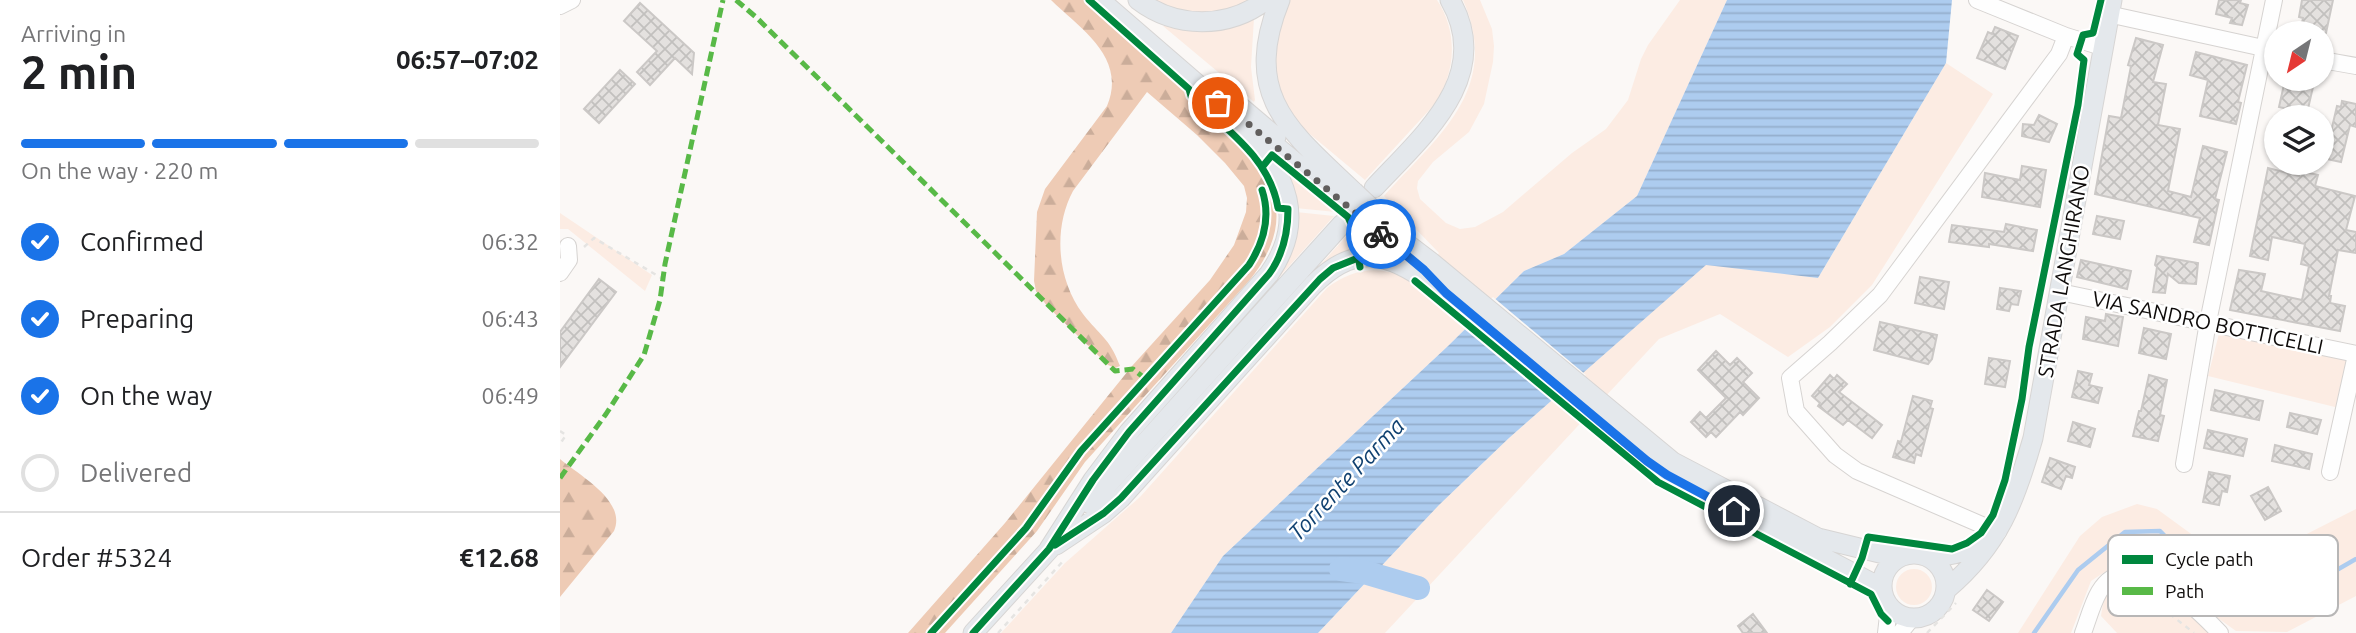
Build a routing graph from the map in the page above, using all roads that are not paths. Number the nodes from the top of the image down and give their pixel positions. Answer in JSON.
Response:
{"nodes":[{"id":1,"x":572,"y":0,"type":"edge"},
{"id":2,"x":1100,"y":0,"type":"edge"},
{"id":3,"x":1116,"y":0,"type":"edge"},
{"id":4,"x":1138,"y":0,"type":"edge"},
{"id":5,"x":1266,"y":0,"type":"edge"},
{"id":6,"x":1280,"y":0,"type":"edge"},
{"id":7,"x":1450,"y":0,"type":"edge"},
{"id":8,"x":1977,"y":0,"type":"edge"},
{"id":9,"x":2274,"y":0,"type":"edge"},
{"id":10,"x":560,"y":6,"type":"edge"},
{"id":11,"x":2110,"y":7,"type":"edge"},
{"id":12,"x":2272,"y":21,"type":"edge"},
{"id":13,"x":2066,"y":36,"type":"junction"},
{"id":14,"x":2102,"y":47,"type":"junction"},
{"id":15,"x":2264,"y":48,"type":"edge"},
{"id":16,"x":2334,"y":62,"type":"edge"},
{"id":17,"x":2356,"y":66,"type":"edge"},
{"id":18,"x":2264,"y":76,"type":"edge"},
{"id":19,"x":1218,"y":103,"type":"junction"},
{"id":20,"x":1374,"y":188,"type":"dead end"},
{"id":21,"x":1349,"y":198,"type":"junction"},
{"id":22,"x":1342,"y":224,"type":"dead end"},
{"id":23,"x":1425,"y":269,"type":"junction"},
{"id":24,"x":2060,"y":292,"type":"junction"},
{"id":25,"x":2208,"y":322,"type":"junction"},
{"id":26,"x":2356,"y":354,"type":"edge"},
{"id":27,"x":1617,"y":427,"type":"junction"},
{"id":28,"x":2184,"y":464,"type":"dead end"},
{"id":29,"x":2330,"y":472,"type":"dead end"},
{"id":30,"x":1996,"y":534,"type":"junction"},
{"id":31,"x":1049,"y":549,"type":"junction"},
{"id":32,"x":1916,"y":554,"type":"junction"},
{"id":33,"x":2108,"y":584,"type":"edge"},
{"id":34,"x":1947,"y":589,"type":"junction"},
{"id":35,"x":1886,"y":600,"type":"junction"},
{"id":36,"x":2203,"y":616,"type":"edge"},
{"id":37,"x":1906,"y":626,"type":"edge"},
{"id":38,"x":973,"y":633,"type":"edge"},
{"id":39,"x":1886,"y":633,"type":"edge"},
{"id":40,"x":2082,"y":633,"type":"edge"},
{"id":41,"x":2220,"y":633,"type":"edge"}],
"edges":[{"from":1,"to":10,"type":"street"},
{"from":2,"to":19,"type":"main road"},
{"from":3,"to":21,"type":"main road"},
{"from":4,"to":5,"type":"main road"},
{"from":6,"to":21,"type":"main road"},
{"from":7,"to":20,"type":"main road"},
{"from":8,"to":13,"type":"street"},
{"from":9,"to":12,"type":"street"},
{"from":11,"to":14,"type":"main road","name":"STRADA LANGHIRANO"},
{"from":11,"to":15,"type":"street"},
{"from":13,"to":14,"type":"street"},
{"from":13,"to":30,"type":"street"},
{"from":14,"to":24,"type":"main road","name":"STRADA LANGHIRANO"},
{"from":16,"to":17,"type":"street"},
{"from":18,"to":25,"type":"street"},
{"from":19,"to":21,"type":"main road"},
{"from":19,"to":31,"type":"main road"},
{"from":21,"to":23,"type":"main road","bridge":true},
{"from":22,"to":31,"type":"main road"},
{"from":23,"to":27,"type":"main road"},
{"from":23,"to":27,"type":"main road"},
{"from":23,"to":31,"type":"main road"},
{"from":24,"to":25,"type":"street","name":"VIA SANDRO BOTTICELLI"},
{"from":24,"to":30,"type":"main road","name":"STRADA LANGHIRANO"},
{"from":25,"to":26,"type":"street","name":"VIA SANDRO BOTTICELLI"},
{"from":25,"to":28,"type":"street"},
{"from":26,"to":29,"type":"street"},
{"from":27,"to":32,"type":"main road"},
{"from":27,"to":35,"type":"main road","name":"STRADA LANGHIRANO"},
{"from":30,"to":32,"type":"main road"},
{"from":30,"to":34,"type":"main road","name":"STRADA LANGHIRANO"},
{"from":31,"to":38,"type":"main road"},
{"from":32,"to":34,"type":"main road"},
{"from":32,"to":35,"type":"main road"},
{"from":33,"to":40,"type":"street"},
{"from":34,"to":37,"type":"main road","name":"STRADA LANGHIRANO"},
{"from":35,"to":37,"type":"main road","name":"STRADA LANGHIRANO"},
{"from":35,"to":39,"type":"street"},
{"from":36,"to":41,"type":"street"}]}
